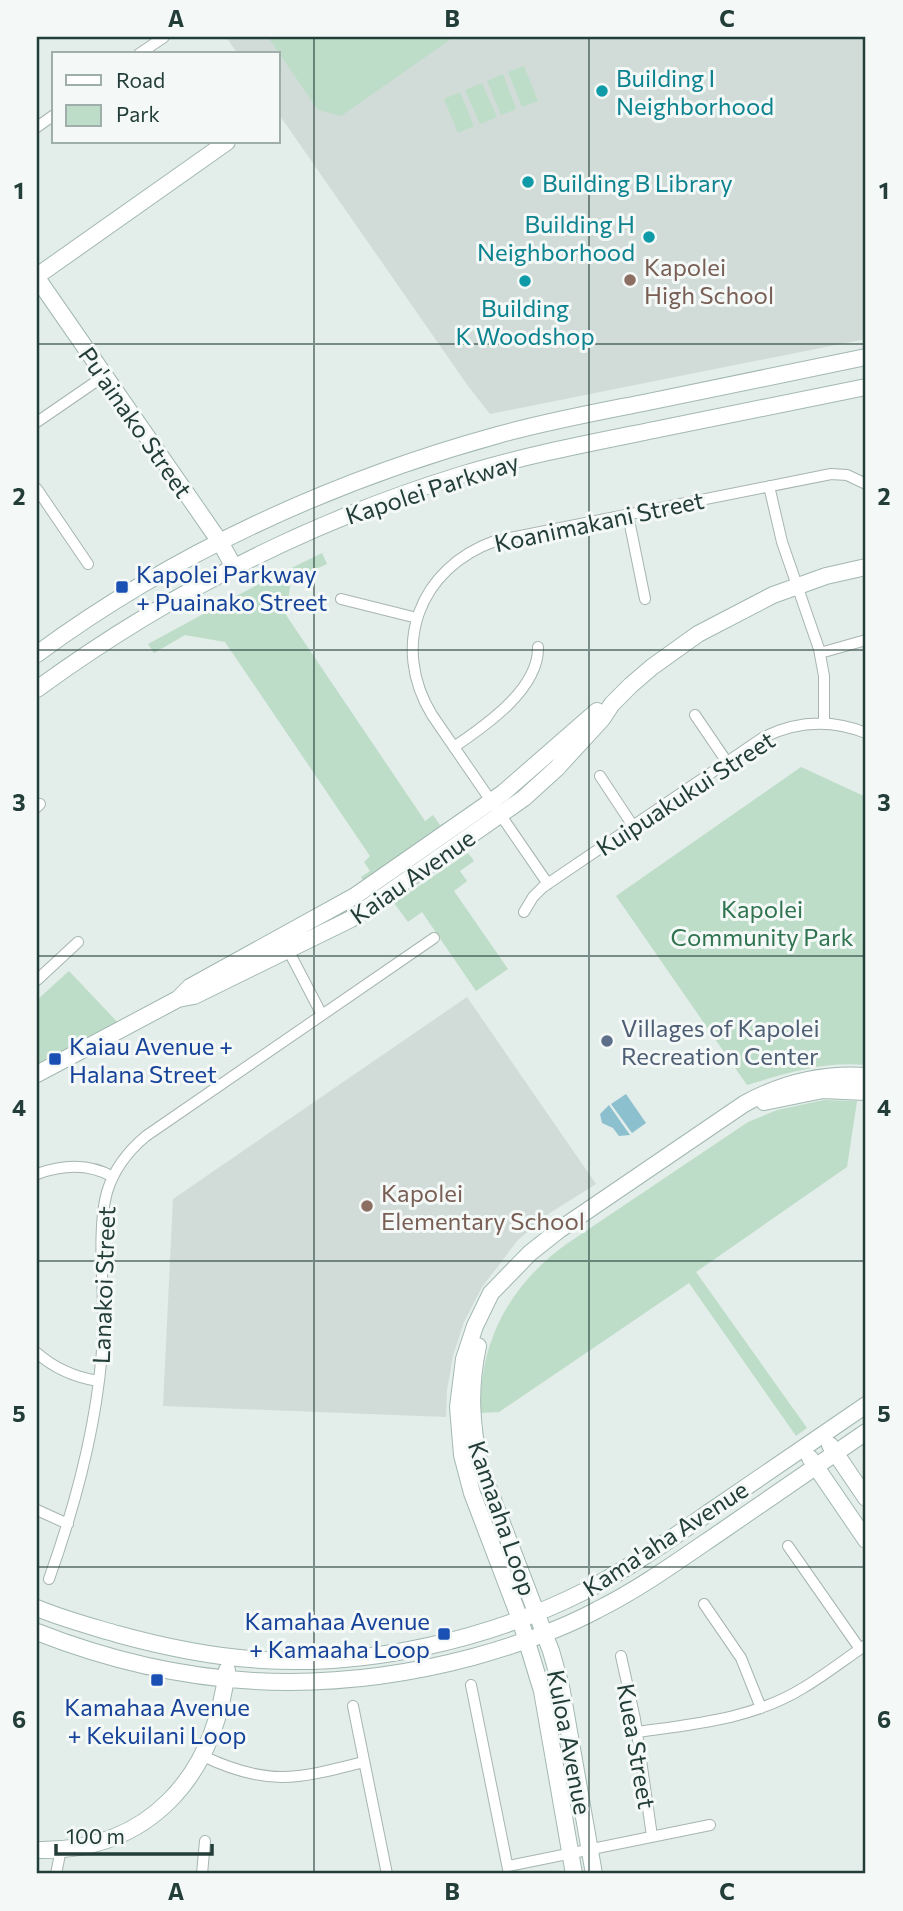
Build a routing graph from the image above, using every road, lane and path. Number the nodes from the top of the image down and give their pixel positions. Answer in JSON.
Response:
{"nodes":[{"id":1,"x":164,"y":37,"type":"edge"},
{"id":2,"x":142,"y":52,"type":"edge"},
{"id":3,"x":52,"y":116,"type":"edge"},
{"id":4,"x":37,"y":127,"type":"edge"},
{"id":5,"x":223,"y":144,"type":"edge"},
{"id":6,"x":37,"y":277,"type":"edge"},
{"id":7,"x":866,"y":357,"type":"edge"},
{"id":8,"x":104,"y":376,"type":"junction"},
{"id":9,"x":866,"y":387,"type":"edge"},
{"id":10,"x":37,"y":422,"type":"edge"},
{"id":11,"x":866,"y":484,"type":"edge"},
{"id":12,"x":769,"y":486,"type":"junction"},
{"id":13,"x":37,"y":489,"type":"edge"},
{"id":14,"x":628,"y":515,"type":"junction"},
{"id":15,"x":220,"y":542,"type":"junction"},
{"id":16,"x":88,"y":564,"type":"dead end"},
{"id":17,"x":234,"y":567,"type":"junction"},
{"id":18,"x":866,"y":567,"type":"edge"},
{"id":19,"x":797,"y":585,"type":"junction"},
{"id":20,"x":341,"y":599,"type":"dead end"},
{"id":21,"x":645,"y":599,"type":"dead end"},
{"id":22,"x":417,"y":618,"type":"junction"},
{"id":23,"x":866,"y":640,"type":"edge"},
{"id":24,"x":538,"y":648,"type":"dead end"},
{"id":25,"x":820,"y":653,"type":"junction"},
{"id":26,"x":37,"y":654,"type":"edge"},
{"id":27,"x":37,"y":689,"type":"edge"},
{"id":28,"x":695,"y":715,"type":"dead end"},
{"id":29,"x":824,"y":723,"type":"junction"},
{"id":30,"x":866,"y":733,"type":"edge"},
{"id":31,"x":454,"y":747,"type":"junction"},
{"id":32,"x":727,"y":762,"type":"junction"},
{"id":33,"x":600,"y":776,"type":"dead end"},
{"id":34,"x":496,"y":808,"type":"junction"},
{"id":35,"x":633,"y":826,"type":"junction"},
{"id":36,"x":548,"y":884,"type":"junction"},
{"id":37,"x":524,"y":912,"type":"dead end"},
{"id":38,"x":434,"y":939,"type":"dead end"},
{"id":39,"x":78,"y":942,"type":"dead end"},
{"id":40,"x":285,"y":944,"type":"junction"},
{"id":41,"x":37,"y":980,"type":"edge"},
{"id":42,"x":322,"y":1015,"type":"junction"},
{"id":43,"x":37,"y":1074,"type":"edge"},
{"id":44,"x":866,"y":1076,"type":"edge"},
{"id":45,"x":866,"y":1092,"type":"edge"},
{"id":46,"x":738,"y":1110,"type":"junction"},
{"id":47,"x":37,"y":1174,"type":"edge"},
{"id":48,"x":113,"y":1177,"type":"junction"},
{"id":49,"x":517,"y":1266,"type":"junction"},
{"id":50,"x":37,"y":1353,"type":"edge"},
{"id":51,"x":99,"y":1381,"type":"junction"},
{"id":52,"x":866,"y":1405,"type":"edge"},
{"id":53,"x":866,"y":1432,"type":"edge"},
{"id":54,"x":823,"y":1435,"type":"junction"},
{"id":55,"x":803,"y":1448,"type":"junction"},
{"id":56,"x":836,"y":1453,"type":"junction"},
{"id":57,"x":816,"y":1466,"type":"junction"},
{"id":58,"x":866,"y":1498,"type":"edge"},
{"id":59,"x":37,"y":1510,"type":"edge"},
{"id":60,"x":68,"y":1524,"type":"junction"},
{"id":61,"x":866,"y":1539,"type":"edge"},
{"id":62,"x":788,"y":1546,"type":"dead end"},
{"id":63,"x":49,"y":1579,"type":"dead end"},
{"id":64,"x":704,"y":1604,"type":"dead end"},
{"id":65,"x":37,"y":1608,"type":"edge"},
{"id":66,"x":536,"y":1613,"type":"junction"},
{"id":67,"x":520,"y":1619,"type":"junction"},
{"id":68,"x":37,"y":1632,"type":"edge"},
{"id":69,"x":544,"y":1634,"type":"junction"},
{"id":70,"x":527,"y":1640,"type":"junction"},
{"id":71,"x":863,"y":1647,"type":"edge"},
{"id":72,"x":621,"y":1656,"type":"dead end"},
{"id":73,"x":229,"y":1657,"type":"junction"},
{"id":74,"x":226,"y":1680,"type":"junction"},
{"id":75,"x":471,"y":1685,"type":"dead end"},
{"id":76,"x":353,"y":1706,"type":"dead end"},
{"id":77,"x":761,"y":1708,"type":"junction"},
{"id":78,"x":636,"y":1732,"type":"junction"},
{"id":79,"x":203,"y":1756,"type":"junction"},
{"id":80,"x":364,"y":1762,"type":"junction"},
{"id":81,"x":710,"y":1825,"type":"dead end"},
{"id":82,"x":652,"y":1836,"type":"junction"},
{"id":83,"x":205,"y":1841,"type":"dead end"},
{"id":84,"x":61,"y":1849,"type":"junction"},
{"id":85,"x":590,"y":1849,"type":"junction"},
{"id":86,"x":37,"y":1850,"type":"edge"},
{"id":87,"x":570,"y":1853,"type":"junction"},
{"id":88,"x":508,"y":1870,"type":"edge"},
{"id":89,"x":56,"y":1874,"type":"edge"},
{"id":90,"x":202,"y":1874,"type":"edge"},
{"id":91,"x":387,"y":1874,"type":"edge"},
{"id":92,"x":574,"y":1874,"type":"edge"},
{"id":93,"x":594,"y":1874,"type":"edge"}],
"edges":[{"from":1,"to":2,"type":"street"},
{"from":3,"to":4,"type":"street"},
{"from":5,"to":6,"type":"street"},
{"from":6,"to":8,"type":"street","name":"Pu'ainako Street"},
{"from":7,"to":15,"type":"street","name":"Kapolei Parkway"},
{"from":8,"to":10,"type":"street"},
{"from":8,"to":15,"type":"street","name":"Pu'ainako Street"},
{"from":9,"to":17,"type":"street","name":"Kapolei Parkway"},
{"from":11,"to":12,"type":"street","name":"Koanimakani Street"},
{"from":12,"to":14,"type":"street","name":"Koanimakani Street"},
{"from":12,"to":19,"type":"street"},
{"from":13,"to":16,"type":"street"},
{"from":14,"to":21,"type":"street"},
{"from":14,"to":22,"type":"street","name":"Koanimakani Street"},
{"from":15,"to":17,"type":"street","name":"Pu'ainako Street"},
{"from":15,"to":26,"type":"street","name":"Kapolei Parkway"},
{"from":17,"to":27,"type":"street","name":"Kapolei Parkway"},
{"from":18,"to":19,"type":"street","name":"Kaiau Avenue"},
{"from":19,"to":25,"type":"street"},
{"from":19,"to":34,"type":"street","name":"Kaiau Avenue"},
{"from":20,"to":22,"type":"street"},
{"from":22,"to":31,"type":"street","name":"Koanimakani Street"},
{"from":23,"to":25,"type":"street"},
{"from":24,"to":31,"type":"street"},
{"from":25,"to":29,"type":"street"},
{"from":28,"to":32,"type":"street"},
{"from":29,"to":30,"type":"street","name":"Kuipuakukui Street"},
{"from":29,"to":32,"type":"street","name":"Kuipuakukui Street"},
{"from":31,"to":34,"type":"street","name":"Koanimakani Street"},
{"from":32,"to":35,"type":"street","name":"Kuipuakukui Street"},
{"from":33,"to":35,"type":"street"},
{"from":34,"to":36,"type":"street","name":"Koanimakani Street"},
{"from":34,"to":40,"type":"street","name":"Kaiau Avenue"},
{"from":35,"to":36,"type":"street","name":"Kuipuakukui Street"},
{"from":36,"to":37,"type":"street","name":"Kuipuakukui Street"},
{"from":38,"to":42,"type":"street","name":"Lanakoi Street"},
{"from":39,"to":41,"type":"street"},
{"from":40,"to":42,"type":"street"},
{"from":40,"to":43,"type":"street","name":"Kaiau Avenue"},
{"from":42,"to":48,"type":"street","name":"Lanakoi Street"},
{"from":44,"to":46,"type":"street","name":"Kamaaha Loop"},
{"from":45,"to":46,"type":"street","name":"Kamaaha Loop"},
{"from":46,"to":49,"type":"street","name":"Kamaaha Loop"},
{"from":47,"to":48,"type":"street"},
{"from":48,"to":51,"type":"street","name":"Lanakoi Street"},
{"from":49,"to":66,"type":"street","name":"Kamaaha Loop"},
{"from":49,"to":67,"type":"street","name":"Kamaaha Loop"},
{"from":50,"to":51,"type":"street"},
{"from":51,"to":60,"type":"street","name":"Lanakoi Street"},
{"from":52,"to":54,"type":"street","name":"Kama'aha Avenue"},
{"from":53,"to":56,"type":"street","name":"Kama'aha Avenue"},
{"from":54,"to":55,"type":"street","name":"Kama'aha Avenue"},
{"from":54,"to":56,"type":"street"},
{"from":55,"to":57,"type":"street"},
{"from":55,"to":66,"type":"street","name":"Kama'aha Avenue"},
{"from":56,"to":57,"type":"street","name":"Kama'aha Avenue"},
{"from":56,"to":58,"type":"street"},
{"from":57,"to":61,"type":"street"},
{"from":57,"to":69,"type":"street","name":"Kama'aha Avenue"},
{"from":59,"to":60,"type":"street"},
{"from":60,"to":63,"type":"street","name":"Lanakoi Street"},
{"from":62,"to":71,"type":"street"},
{"from":64,"to":77,"type":"street"},
{"from":65,"to":73,"type":"street","name":"Kama'aha Avenue"},
{"from":66,"to":67,"type":"street","name":"Kama'aha Avenue"},
{"from":66,"to":69,"type":"street","name":"Kuloa Avenue"},
{"from":67,"to":70,"type":"street","name":"Kuloa Avenue"},
{"from":67,"to":73,"type":"street","name":"Kama'aha Avenue"},
{"from":68,"to":74,"type":"street","name":"Kama'aha Avenue"},
{"from":69,"to":70,"type":"street","name":"Kama'aha Avenue"},
{"from":69,"to":85,"type":"street","name":"Kuloa Avenue"},
{"from":70,"to":74,"type":"street","name":"Kama'aha Avenue"},
{"from":70,"to":87,"type":"street","name":"Kuloa Avenue"},
{"from":71,"to":77,"type":"street"},
{"from":72,"to":78,"type":"street","name":"Kuea Street"},
{"from":73,"to":74,"type":"street"},
{"from":74,"to":79,"type":"street"},
{"from":75,"to":88,"type":"street"},
{"from":76,"to":80,"type":"street"},
{"from":77,"to":78,"type":"street"},
{"from":78,"to":82,"type":"street","name":"Kuea Street"},
{"from":79,"to":80,"type":"street"},
{"from":79,"to":84,"type":"street"},
{"from":80,"to":91,"type":"street"},
{"from":81,"to":82,"type":"street"},
{"from":82,"to":85,"type":"street"},
{"from":83,"to":90,"type":"street"},
{"from":84,"to":86,"type":"street"},
{"from":84,"to":89,"type":"street"},
{"from":85,"to":87,"type":"street"},
{"from":85,"to":93,"type":"street","name":"Kuloa Avenue"},
{"from":87,"to":88,"type":"street"},
{"from":87,"to":92,"type":"street","name":"Kuloa Avenue"}]}
